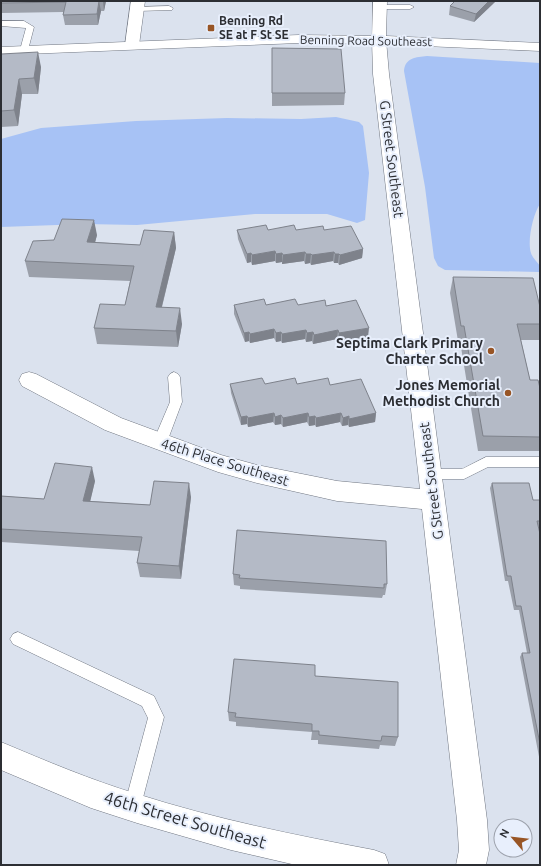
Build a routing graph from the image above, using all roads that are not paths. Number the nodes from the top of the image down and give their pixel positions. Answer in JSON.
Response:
{"nodes":[{"id":1,"x":379,"y":4,"type":"edge"},
{"id":2,"x":138,"y":5,"type":"edge"},
{"id":3,"x":410,"y":7,"type":"dead end"},
{"id":4,"x":169,"y":8,"type":"dead end"},
{"id":5,"x":2,"y":24,"type":"dead end"},
{"id":6,"x":379,"y":40,"type":"junction"},
{"id":7,"x":132,"y":45,"type":"junction"},
{"id":8,"x":540,"y":47,"type":"edge"},
{"id":9,"x":24,"y":50,"type":"junction"},
{"id":10,"x":1,"y":51,"type":"edge"},
{"id":11,"x":174,"y":377,"type":"dead end"},
{"id":12,"x":29,"y":380,"type":"dead end"},
{"id":13,"x":160,"y":442,"type":"junction"},
{"id":14,"x":540,"y":462,"type":"edge"},
{"id":15,"x":430,"y":474,"type":"junction"},
{"id":16,"x":434,"y":500,"type":"junction"},
{"id":17,"x":18,"y":639,"type":"dead end"},
{"id":18,"x":1,"y":756,"type":"edge"},
{"id":19,"x":133,"y":807,"type":"junction"},
{"id":20,"x":374,"y":865,"type":"edge"},
{"id":21,"x":471,"y":865,"type":"edge"}],
"edges":[{"from":1,"to":3,"type":"lane"},
{"from":1,"to":6,"type":"street","name":"G Street Southeast"},
{"from":2,"to":4,"type":"lane"},
{"from":2,"to":7,"type":"street"},
{"from":5,"to":9,"type":"lane"},
{"from":6,"to":7,"type":"street","name":"Benning Road Southeast"},
{"from":6,"to":8,"type":"street","name":"Benning Road Southeast"},
{"from":6,"to":15,"type":"street","name":"G Street Southeast"},
{"from":7,"to":9,"type":"street","name":"Benning Road Southeast"},
{"from":9,"to":10,"type":"street","name":"Benning Road Southeast"},
{"from":11,"to":13,"type":"lane"},
{"from":12,"to":13,"type":"street","name":"46th Place Southeast"},
{"from":13,"to":16,"type":"street","name":"46th Place Southeast"},
{"from":14,"to":15,"type":"lane"},
{"from":15,"to":16,"type":"street","name":"G Street Southeast"},
{"from":16,"to":21,"type":"street","name":"G Street Southeast"},
{"from":17,"to":19,"type":"lane"},
{"from":18,"to":19,"type":"street","name":"46th Street Southeast"},
{"from":19,"to":20,"type":"street","name":"46th Street Southeast"}]}
